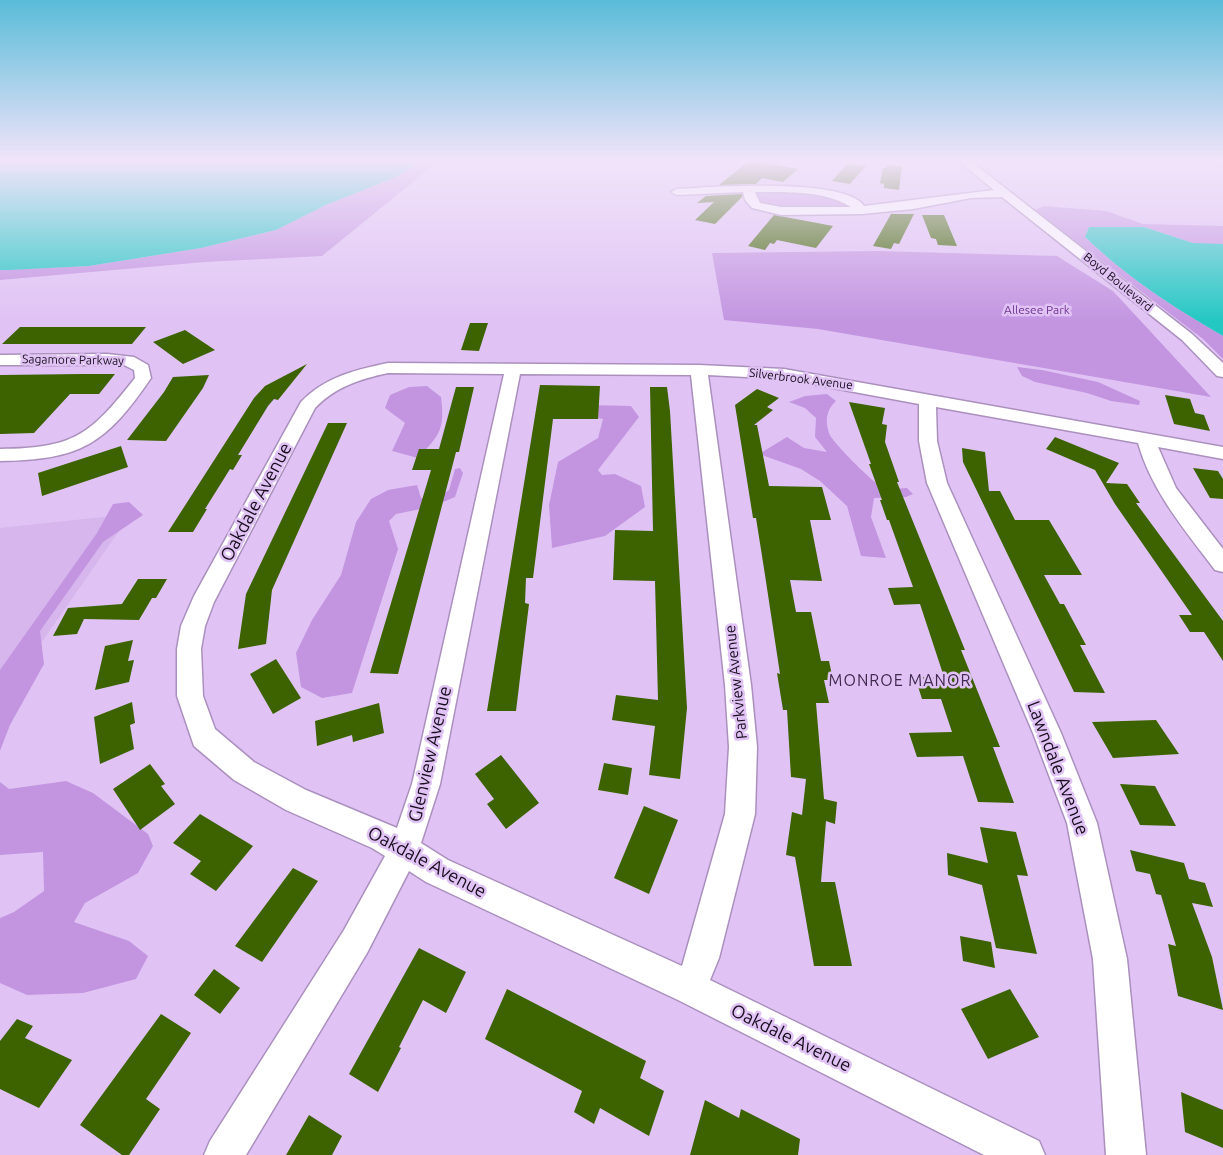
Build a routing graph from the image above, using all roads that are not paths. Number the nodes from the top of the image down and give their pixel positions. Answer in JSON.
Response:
{"nodes":[{"id":1,"x":1029,"y":213,"type":"edge"},
{"id":2,"x":0,"y":360,"type":"edge"},
{"id":3,"x":514,"y":368,"type":"junction"},
{"id":4,"x":699,"y":370,"type":"junction"},
{"id":5,"x":1223,"y":372,"type":"edge"},
{"id":6,"x":345,"y":378,"type":"joint"},
{"id":7,"x":928,"y":399,"type":"junction"},
{"id":8,"x":1146,"y":439,"type":"junction"},
{"id":9,"x":1223,"y":453,"type":"edge"},
{"id":10,"x":0,"y":455,"type":"edge"},
{"id":11,"x":1223,"y":564,"type":"edge"},
{"id":12,"x":403,"y":850,"type":"junction"},
{"id":13,"x":690,"y":988,"type":"junction"},
{"id":14,"x":224,"y":1155,"type":"edge"},
{"id":15,"x":1025,"y":1155,"type":"edge"},
{"id":16,"x":1126,"y":1155,"type":"edge"}],
"edges":[{"from":1,"to":5,"type":"street","name":"Boyd Boulevard"},
{"from":2,"to":10,"type":"street","name":"Sagamore Parkway"},
{"from":3,"to":4,"type":"street","name":"Silverbrook Avenue"},
{"from":3,"to":6,"type":"street","name":"Silverbrook Avenue"},
{"from":3,"to":12,"type":"street","name":"Glenview Avenue"},
{"from":4,"to":7,"type":"street","name":"Silverbrook Avenue"},
{"from":4,"to":13,"type":"street","name":"Parkview Avenue"},
{"from":6,"to":12,"type":"street","name":"Oakdale Avenue"},
{"from":7,"to":8,"type":"street","name":"Silverbrook Avenue"},
{"from":7,"to":16,"type":"street","name":"Lawndale Avenue"},
{"from":8,"to":9,"type":"street","name":"Silverbrook Avenue"},
{"from":8,"to":11,"type":"street"},
{"from":12,"to":13,"type":"street","name":"Oakdale Avenue"},
{"from":12,"to":14,"type":"street","name":"Glenview Avenue"},
{"from":13,"to":15,"type":"street","name":"Oakdale Avenue"}]}
